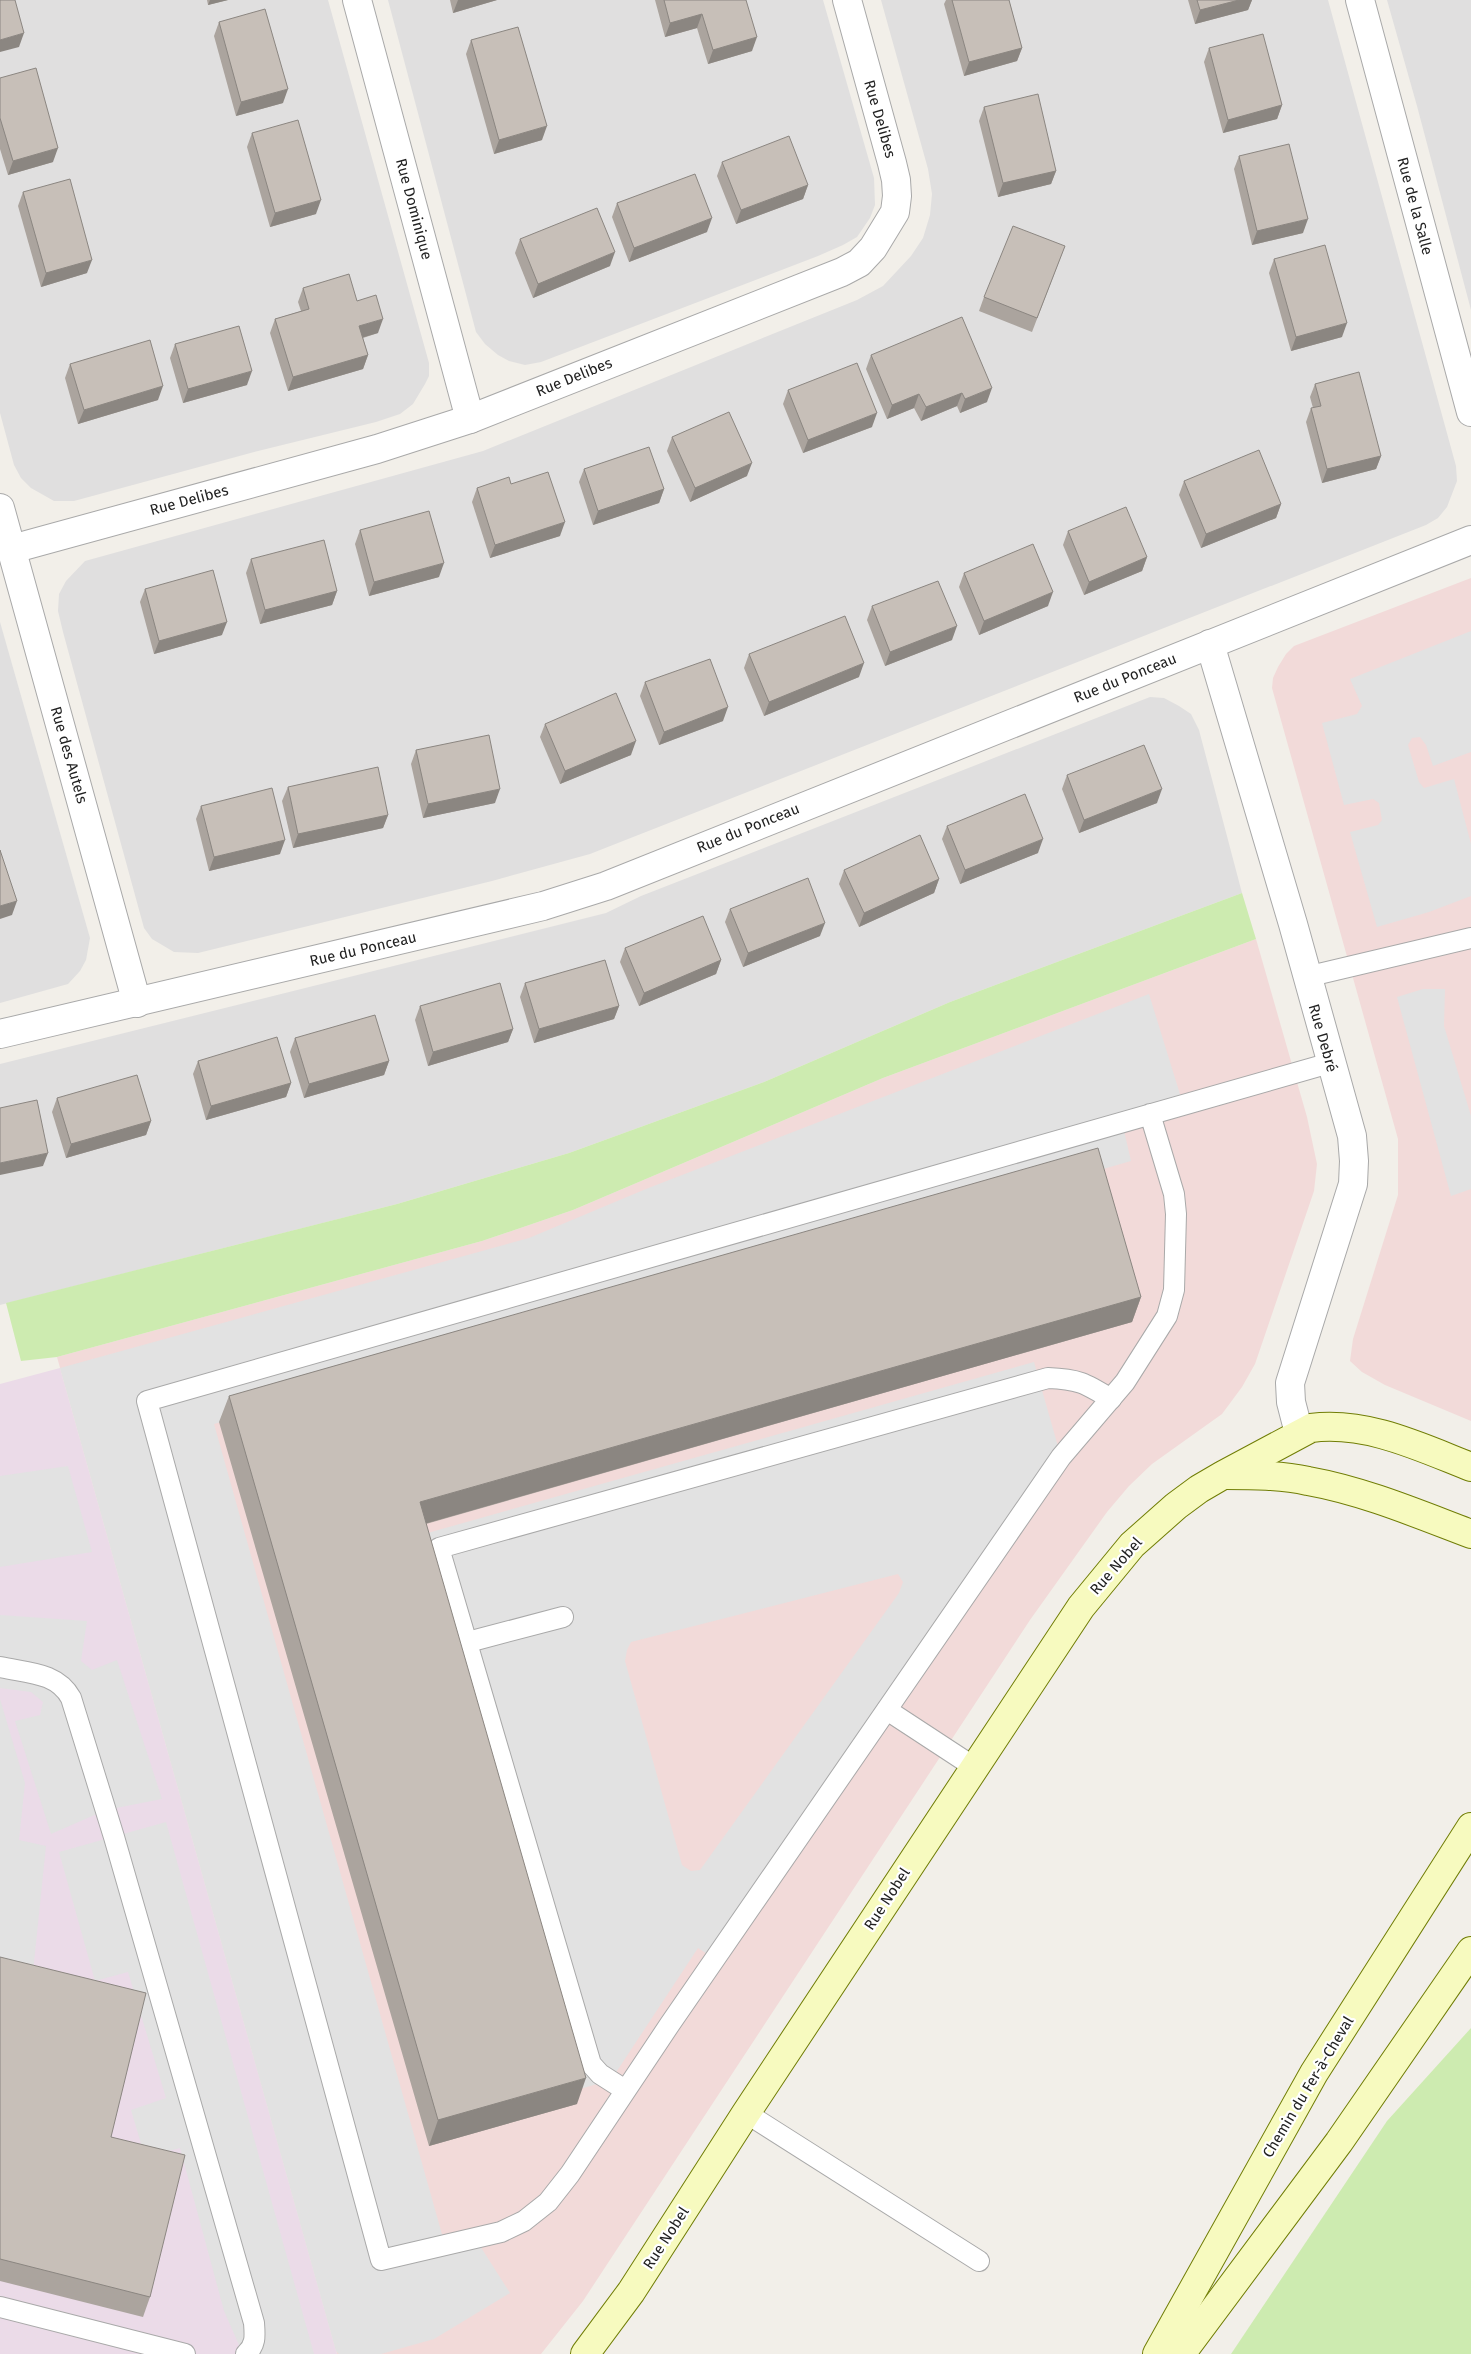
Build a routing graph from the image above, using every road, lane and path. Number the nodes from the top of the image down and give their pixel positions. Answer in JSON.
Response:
{"nodes":[{"id":1,"x":358,"y":0,"type":"edge"},
{"id":2,"x":847,"y":0,"type":"edge"},
{"id":3,"x":1360,"y":0,"type":"edge"},
{"id":4,"x":1471,"y":412,"type":"edge"},
{"id":5,"x":470,"y":419,"type":"junction"},
{"id":6,"x":0,"y":508,"type":"edge"},
{"id":7,"x":1471,"y":540,"type":"edge"},
{"id":8,"x":12,"y":549,"type":"junction"},
{"id":9,"x":1210,"y":644,"type":"junction"},
{"id":10,"x":1471,"y":938,"type":"edge"},
{"id":11,"x":1306,"y":976,"type":"junction"},
{"id":12,"x":137,"y":1002,"type":"junction"},
{"id":13,"x":0,"y":1034,"type":"edge"},
{"id":14,"x":1330,"y":1063,"type":"junction"},
{"id":15,"x":1150,"y":1114,"type":"junction"},
{"id":16,"x":1110,"y":1399,"type":"junction"},
{"id":17,"x":1299,"y":1433,"type":"junction"},
{"id":18,"x":1471,"y":1467,"type":"edge"},
{"id":19,"x":1223,"y":1475,"type":"junction"},
{"id":20,"x":1471,"y":1534,"type":"edge"},
{"id":21,"x":563,"y":1617,"type":"dead end"},
{"id":22,"x":468,"y":1642,"type":"junction"},
{"id":23,"x":0,"y":1667,"type":"edge"},
{"id":24,"x":888,"y":1710,"type":"junction"},
{"id":25,"x":974,"y":1767,"type":"junction"},
{"id":26,"x":1471,"y":1827,"type":"edge"},
{"id":27,"x":1471,"y":1951,"type":"edge"},
{"id":28,"x":626,"y":2090,"type":"junction"},
{"id":29,"x":746,"y":2113,"type":"junction"},
{"id":30,"x":979,"y":2260,"type":"dead end"},
{"id":31,"x":0,"y":2307,"type":"edge"},
{"id":32,"x":185,"y":2354,"type":"edge"},
{"id":33,"x":246,"y":2354,"type":"edge"},
{"id":34,"x":584,"y":2354,"type":"edge"},
{"id":35,"x":1157,"y":2354,"type":"edge"},
{"id":36,"x":1181,"y":2354,"type":"edge"}],
"edges":[{"from":1,"to":5,"type":"street","name":"Rue Dominique"},
{"from":2,"to":5,"type":"street","name":"Rue Delibes"},
{"from":3,"to":4,"type":"street","name":"Rue de la Salle"},
{"from":5,"to":8,"type":"street","name":"Rue Delibes"},
{"from":6,"to":8,"type":"street","name":"Rue des Autels"},
{"from":7,"to":9,"type":"street","name":"Rue du Ponceau"},
{"from":8,"to":12,"type":"street","name":"Rue des Autels"},
{"from":9,"to":11,"type":"street","name":"Rue Debré"},
{"from":9,"to":12,"type":"street","name":"Rue du Ponceau"},
{"from":10,"to":11,"type":"lane"},
{"from":11,"to":14,"type":"street","name":"Rue Debré"},
{"from":12,"to":13,"type":"street","name":"Rue du Ponceau"},
{"from":14,"to":15,"type":"lane"},
{"from":14,"to":17,"type":"street","name":"Rue Debré"},
{"from":15,"to":16,"type":"lane"},
{"from":15,"to":28,"type":"lane"},
{"from":16,"to":22,"type":"lane"},
{"from":16,"to":24,"type":"lane"},
{"from":17,"to":18,"type":"street","name":"Rue Nobel"},
{"from":17,"to":19,"type":"street","name":"Rue Nobel"},
{"from":19,"to":20,"type":"street"},
{"from":19,"to":25,"type":"street","name":"Rue Nobel"},
{"from":21,"to":22,"type":"lane"},
{"from":22,"to":28,"type":"lane"},
{"from":23,"to":33,"type":"lane"},
{"from":24,"to":25,"type":"lane"},
{"from":24,"to":28,"type":"lane"},
{"from":25,"to":29,"type":"street","name":"Rue Nobel"},
{"from":26,"to":35,"type":"street","name":"Chemin du Fer-à-Cheval"},
{"from":27,"to":36,"type":"street"},
{"from":29,"to":30,"type":"lane"},
{"from":29,"to":34,"type":"street","name":"Rue Nobel"},
{"from":31,"to":32,"type":"lane"}]}
